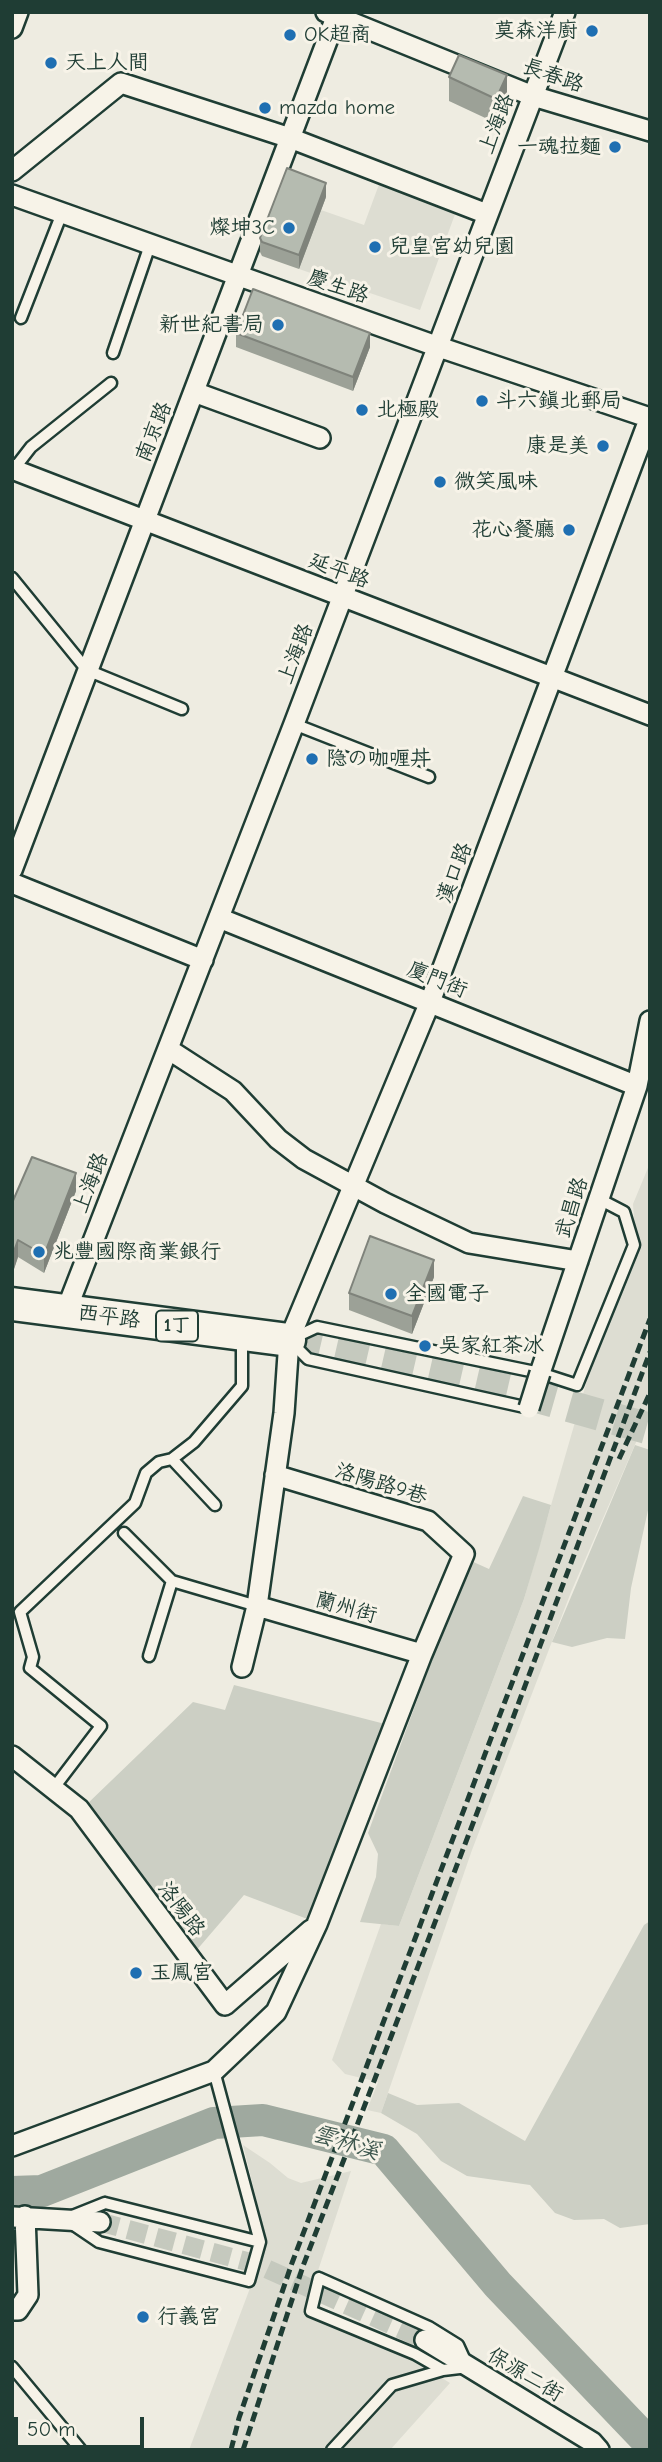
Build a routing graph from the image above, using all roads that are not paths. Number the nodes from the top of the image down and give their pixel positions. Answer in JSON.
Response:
{"nodes":[{"id":1,"x":18,"y":12,"type":"edge"},
{"id":2,"x":565,"y":12,"type":"edge"},
{"id":3,"x":333,"y":14,"type":"edge"},
{"id":4,"x":12,"y":28,"type":"edge"},
{"id":5,"x":533,"y":96,"type":"junction"},
{"id":6,"x":650,"y":131,"type":"edge"},
{"id":7,"x":290,"y":138,"type":"junction"},
{"id":8,"x":12,"y":171,"type":"edge"},
{"id":9,"x":12,"y":195,"type":"edge"},
{"id":10,"x":62,"y":213,"type":"junction"},
{"id":11,"x":487,"y":214,"type":"junction"},
{"id":12,"x":150,"y":244,"type":"junction"},
{"id":13,"x":238,"y":276,"type":"junction"},
{"id":14,"x":21,"y":318,"type":"dead end"},
{"id":15,"x":436,"y":346,"type":"junction"},
{"id":16,"x":113,"y":353,"type":"dead end"},
{"id":17,"x":111,"y":383,"type":"dead end"},
{"id":18,"x":194,"y":392,"type":"junction"},
{"id":19,"x":650,"y":418,"type":"edge"},
{"id":20,"x":320,"y":438,"type":"dead end"},
{"id":21,"x":13,"y":469,"type":"edge"},
{"id":22,"x":143,"y":521,"type":"junction"},
{"id":23,"x":12,"y":578,"type":"edge"},
{"id":24,"x":342,"y":597,"type":"junction"},
{"id":25,"x":87,"y":670,"type":"junction"},
{"id":26,"x":554,"y":677,"type":"junction"},
{"id":27,"x":182,"y":709,"type":"dead end"},
{"id":28,"x":650,"y":715,"type":"edge"},
{"id":29,"x":294,"y":724,"type":"junction"},
{"id":30,"x":429,"y":777,"type":"dead end"},
{"id":31,"x":12,"y":870,"type":"edge"},
{"id":32,"x":12,"y":883,"type":"edge"},
{"id":33,"x":219,"y":918,"type":"junction"},
{"id":34,"x":202,"y":960,"type":"junction"},
{"id":35,"x":430,"y":1002,"type":"junction"},
{"id":36,"x":650,"y":1021,"type":"edge"},
{"id":37,"x":168,"y":1049,"type":"junction"},
{"id":38,"x":637,"y":1086,"type":"junction"},
{"id":39,"x":354,"y":1185,"type":"junction"},
{"id":40,"x":599,"y":1199,"type":"junction"},
{"id":41,"x":578,"y":1261,"type":"junction"},
{"id":42,"x":12,"y":1304,"type":"edge"},
{"id":43,"x":65,"y":1311,"type":"junction"},
{"id":44,"x":242,"y":1334,"type":"junction"},
{"id":45,"x":289,"y":1340,"type":"junction"},
{"id":46,"x":540,"y":1373,"type":"junction"},
{"id":47,"x":529,"y":1408,"type":"joint"},
{"id":48,"x":172,"y":1459,"type":"junction"},
{"id":49,"x":275,"y":1475,"type":"junction"},
{"id":50,"x":215,"y":1506,"type":"dead end"},
{"id":51,"x":124,"y":1533,"type":"dead end"},
{"id":52,"x":464,"y":1554,"type":"joint"},
{"id":53,"x":172,"y":1581,"type":"junction"},
{"id":54,"x":257,"y":1606,"type":"junction"},
{"id":55,"x":422,"y":1654,"type":"junction"},
{"id":56,"x":149,"y":1656,"type":"dead end"},
{"id":57,"x":242,"y":1667,"type":"dead end"},
{"id":58,"x":12,"y":1756,"type":"edge"},
{"id":59,"x":53,"y":1789,"type":"junction"},
{"id":60,"x":317,"y":1924,"type":"junction"},
{"id":61,"x":214,"y":2071,"type":"junction"},
{"id":62,"x":12,"y":2146,"type":"edge"},
{"id":63,"x":19,"y":2217,"type":"edge"},
{"id":64,"x":65,"y":2219,"type":"junction"},
{"id":65,"x":100,"y":2222,"type":"tunnel mouth"},
{"id":66,"x":260,"y":2242,"type":"junction"},
{"id":67,"x":15,"y":2310,"type":"edge"},
{"id":68,"x":425,"y":2340,"type":"tunnel mouth"},
{"id":69,"x":12,"y":2367,"type":"edge"},
{"id":70,"x":468,"y":2367,"type":"junction"},
{"id":71,"x":443,"y":2370,"type":"junction"},
{"id":72,"x":592,"y":2447,"type":"edge"},
{"id":73,"x":81,"y":2450,"type":"edge"},
{"id":74,"x":332,"y":2450,"type":"edge"}],
"edges":[{"from":1,"to":4,"type":"street"},
{"from":2,"to":5,"type":"street","name":"上海路"},
{"from":3,"to":5,"type":"street","name":"長春路"},
{"from":3,"to":7,"type":"street","name":"南京路"},
{"from":5,"to":6,"type":"street","name":"長春路"},
{"from":5,"to":11,"type":"street","name":"上海路"},
{"from":7,"to":8,"type":"street"},
{"from":7,"to":11,"type":"street"},
{"from":7,"to":13,"type":"street","name":"南京路"},
{"from":9,"to":10,"type":"street","name":"慶生路"},
{"from":10,"to":12,"type":"street","name":"慶生路"},
{"from":10,"to":14,"type":"lane"},
{"from":11,"to":15,"type":"street","name":"上海路"},
{"from":12,"to":13,"type":"street","name":"慶生路"},
{"from":12,"to":16,"type":"lane"},
{"from":13,"to":15,"type":"street","name":"慶生路"},
{"from":13,"to":18,"type":"street","name":"南京路"},
{"from":15,"to":19,"type":"street","name":"慶生路"},
{"from":15,"to":24,"type":"street","name":"上海路"},
{"from":17,"to":21,"type":"lane"},
{"from":18,"to":20,"type":"street"},
{"from":18,"to":22,"type":"street","name":"南京路"},
{"from":19,"to":26,"type":"street","name":"漢口路"},
{"from":21,"to":22,"type":"street","name":"延平路"},
{"from":22,"to":24,"type":"street","name":"延平路"},
{"from":22,"to":25,"type":"street","name":"南京路"},
{"from":23,"to":25,"type":"lane"},
{"from":24,"to":26,"type":"street","name":"延平路"},
{"from":24,"to":29,"type":"street","name":"上海路"},
{"from":25,"to":27,"type":"lane"},
{"from":25,"to":31,"type":"street","name":"南京路"},
{"from":26,"to":28,"type":"street","name":"延平路"},
{"from":26,"to":35,"type":"street","name":"漢口路"},
{"from":29,"to":30,"type":"lane"},
{"from":29,"to":33,"type":"street","name":"上海路"},
{"from":32,"to":34,"type":"street"},
{"from":33,"to":34,"type":"street","name":"上海路"},
{"from":33,"to":35,"type":"street","name":"廈門街"},
{"from":34,"to":37,"type":"street","name":"上海路"},
{"from":35,"to":38,"type":"street","name":"廈門街"},
{"from":35,"to":39,"type":"street","name":"漢口路"},
{"from":36,"to":38,"type":"street","name":"武昌路"},
{"from":37,"to":39,"type":"street"},
{"from":37,"to":43,"type":"street","name":"上海路"},
{"from":38,"to":40,"type":"street","name":"武昌路"},
{"from":39,"to":41,"type":"street"},
{"from":39,"to":45,"type":"street","name":"漢口路"},
{"from":40,"to":41,"type":"street","name":"武昌路"},
{"from":40,"to":46,"type":"lane","name":"西平路"},
{"from":41,"to":46,"type":"street","name":"武昌路"},
{"from":42,"to":43,"type":"main road","name":"西平路","number":"1丁"},
{"from":43,"to":44,"type":"main road","name":"西平路","number":"1丁"},
{"from":44,"to":45,"type":"main road","name":"西平路","number":"1丁"},
{"from":44,"to":48,"type":"lane"},
{"from":45,"to":46,"type":"lane","name":"西平路"},
{"from":45,"to":47,"type":"lane"},
{"from":45,"to":49,"type":"street"},
{"from":46,"to":47,"type":"street","name":"武昌路","bridge":true},
{"from":48,"to":50,"type":"lane"},
{"from":48,"to":59,"type":"lane"},
{"from":49,"to":52,"type":"street","name":"洛陽路9巷"},
{"from":49,"to":54,"type":"street"},
{"from":51,"to":53,"type":"lane"},
{"from":52,"to":55,"type":"street","name":"洛陽路"},
{"from":53,"to":54,"type":"lane"},
{"from":53,"to":56,"type":"lane"},
{"from":54,"to":55,"type":"street","name":"蘭州街"},
{"from":54,"to":57,"type":"street"},
{"from":55,"to":60,"type":"street","name":"洛陽路"},
{"from":58,"to":59,"type":"street","name":"洛陽路"},
{"from":59,"to":60,"type":"street","name":"洛陽路"},
{"from":60,"to":61,"type":"street","name":"洛陽路"},
{"from":61,"to":62,"type":"street","name":"洛陽路"},
{"from":61,"to":66,"type":"lane"},
{"from":63,"to":64,"type":"street"},
{"from":63,"to":67,"type":"street"},
{"from":64,"to":65,"type":"street"},
{"from":64,"to":66,"type":"lane"},
{"from":64,"to":66,"type":"lane"},
{"from":68,"to":70,"type":"street","name":"保源二街"},
{"from":69,"to":73,"type":"lane"},
{"from":70,"to":71,"type":"lane"},
{"from":70,"to":71,"type":"lane"},
{"from":70,"to":72,"type":"street","name":"保源二街"},
{"from":71,"to":74,"type":"lane"}]}
